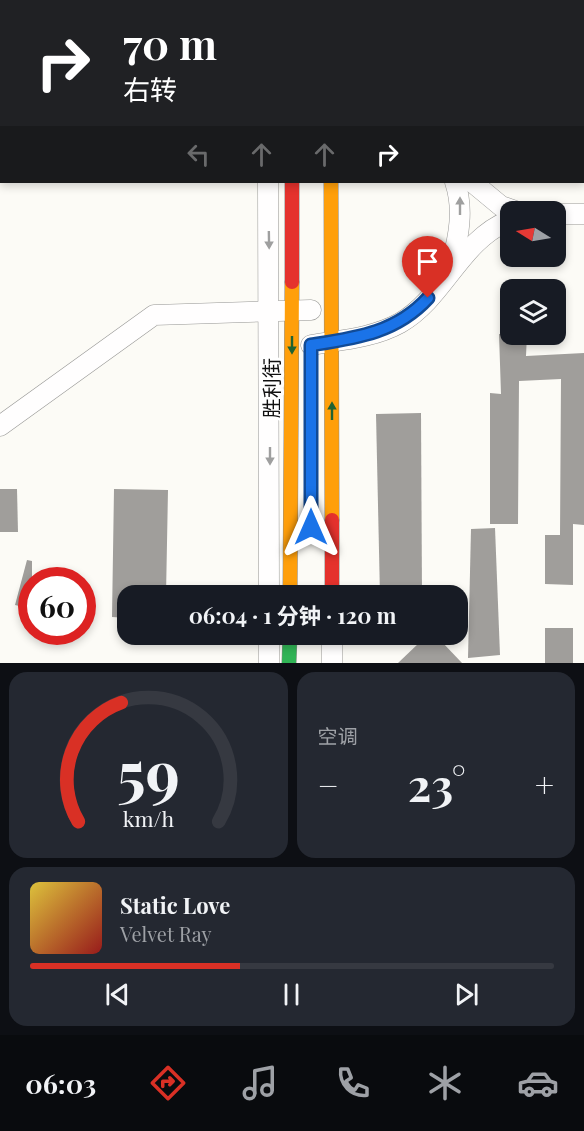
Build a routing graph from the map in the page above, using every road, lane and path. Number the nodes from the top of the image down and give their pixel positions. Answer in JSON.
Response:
{"nodes":[{"id":1,"x":268,"y":183,"type":"edge"},
{"id":2,"x":292,"y":183,"type":"edge"},
{"id":3,"x":331,"y":183,"type":"edge"},
{"id":4,"x":455,"y":183,"type":"edge"},
{"id":5,"x":473,"y":183,"type":"edge"},
{"id":6,"x":500,"y":205,"type":"edge"},
{"id":7,"x":566,"y":214,"type":"edge"},
{"id":8,"x":584,"y":214,"type":"edge"},
{"id":9,"x":500,"y":226,"type":"edge"},
{"id":10,"x":448,"y":273,"type":"junction"},
{"id":11,"x":270,"y":311,"type":"junction"},
{"id":12,"x":308,"y":325,"type":"junction"},
{"id":13,"x":332,"y":342,"type":"junction"},
{"id":14,"x":0,"y":426,"type":"edge"},
{"id":15,"x":269,"y":585,"type":"edge"},
{"id":16,"x":291,"y":585,"type":"edge"},
{"id":17,"x":332,"y":585,"type":"edge"},
{"id":18,"x":269,"y":645,"type":"edge"},
{"id":19,"x":290,"y":645,"type":"edge"},
{"id":20,"x":332,"y":645,"type":"edge"},
{"id":21,"x":269,"y":663,"type":"edge"},
{"id":22,"x":289,"y":663,"type":"edge"},
{"id":23,"x":332,"y":663,"type":"edge"}],
"edges":[{"from":1,"to":11,"type":"street","one_way":true},
{"from":2,"to":12,"type":"main road","name":"胜利街"},
{"from":3,"to":13,"type":"main road"},
{"from":10,"to":4,"type":"street","one_way":true},
{"from":5,"to":6,"type":"street"},
{"from":7,"to":8,"type":"street"},
{"from":9,"to":10,"type":"street"},
{"from":10,"to":13,"type":"street"},
{"from":11,"to":12,"type":"street"},
{"from":11,"to":14,"type":"street"},
{"from":11,"to":15,"type":"street","one_way":true},
{"from":12,"to":13,"type":"street"},
{"from":12,"to":16,"type":"main road","name":"胜利街","one_way":true},
{"from":17,"to":13,"type":"main road","one_way":true},
{"from":18,"to":21,"type":"street"},
{"from":19,"to":22,"type":"main road"},
{"from":20,"to":23,"type":"street"}]}
